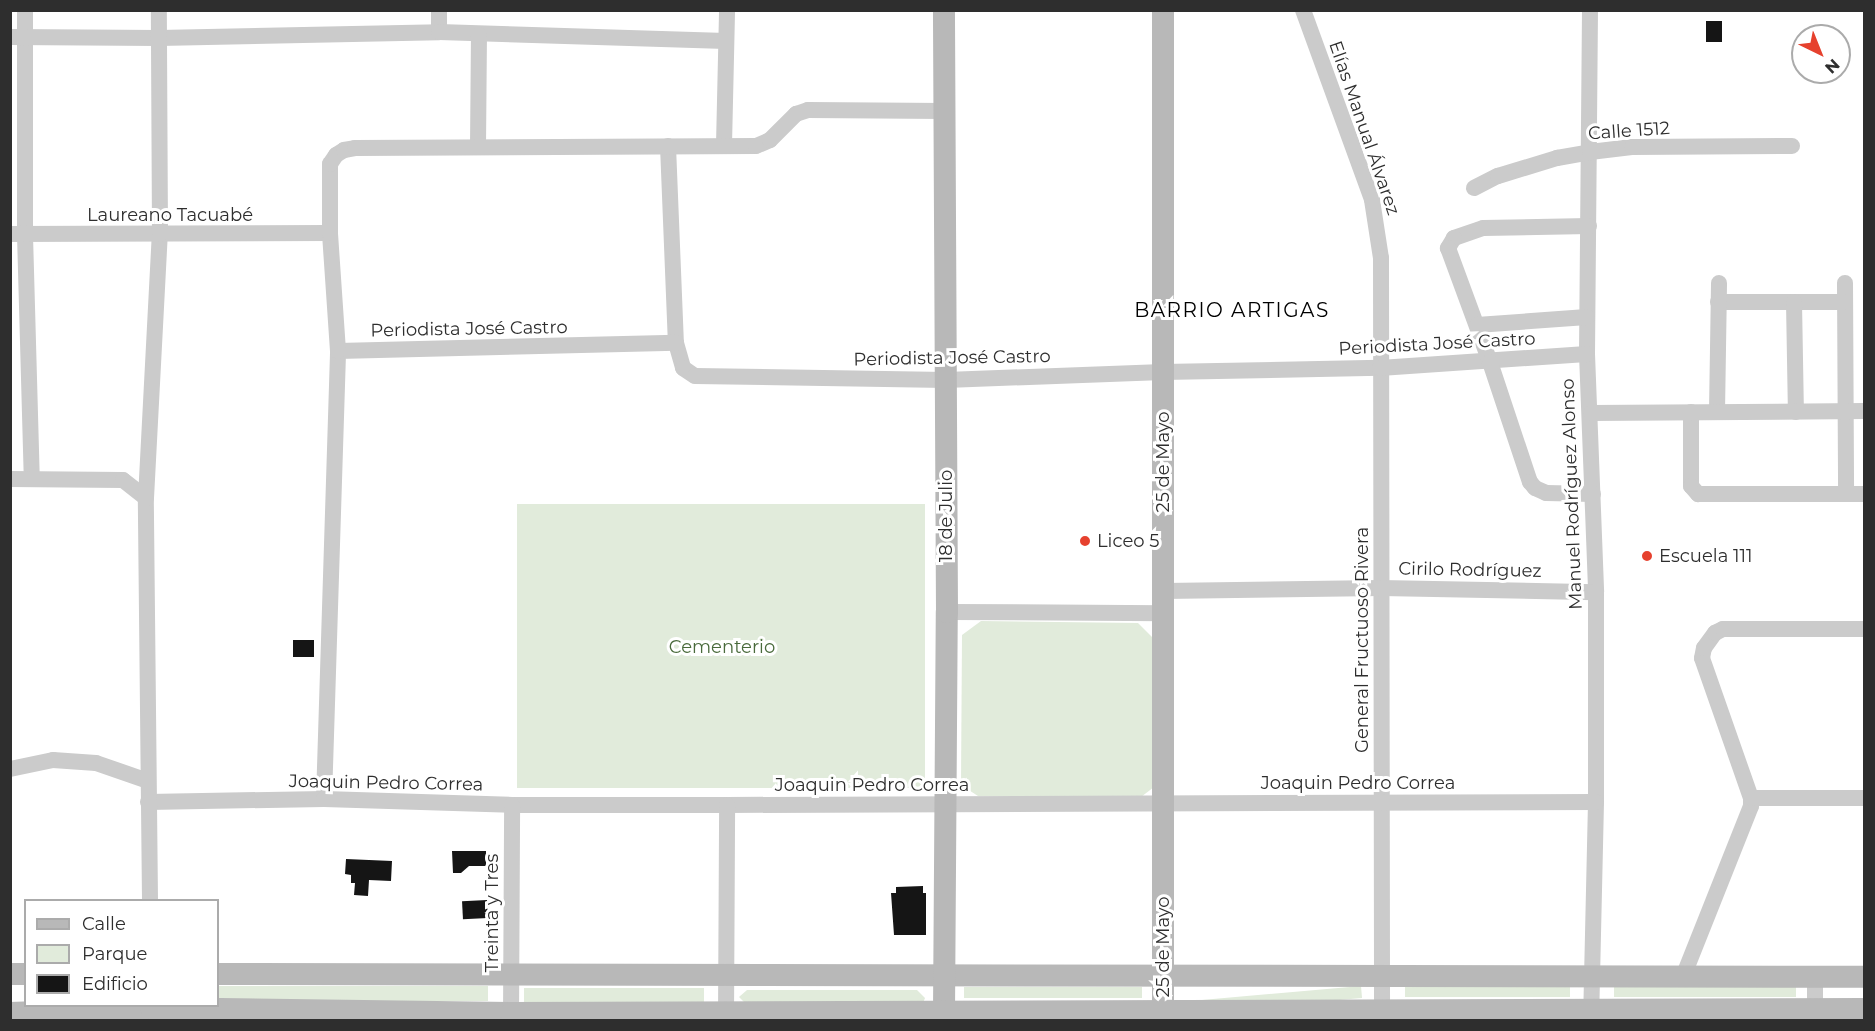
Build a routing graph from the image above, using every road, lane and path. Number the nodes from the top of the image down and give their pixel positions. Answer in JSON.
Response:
{"nodes":[{"id":1,"x":25,"y":10,"type":"edge"},
{"id":2,"x":159,"y":10,"type":"edge"},
{"id":3,"x":439,"y":10,"type":"edge"},
{"id":4,"x":727,"y":10,"type":"edge"},
{"id":5,"x":945,"y":10,"type":"edge"},
{"id":6,"x":1163,"y":10,"type":"edge"},
{"id":7,"x":1303,"y":10,"type":"edge"},
{"id":8,"x":1590,"y":10,"type":"edge"},
{"id":9,"x":439,"y":32,"type":"junction"},
{"id":10,"x":479,"y":35,"type":"junction"},
{"id":11,"x":17,"y":37,"type":"edge"},
{"id":12,"x":159,"y":38,"type":"junction"},
{"id":13,"x":726,"y":41,"type":"junction"},
{"id":14,"x":944,"y":111,"type":"junction"},
{"id":15,"x":724,"y":145,"type":"junction"},
{"id":16,"x":668,"y":146,"type":"junction"},
{"id":17,"x":478,"y":147,"type":"junction"},
{"id":18,"x":1792,"y":147,"type":"dead end"},
{"id":19,"x":1590,"y":152,"type":"junction"},
{"id":20,"x":1474,"y":188,"type":"dead end"},
{"id":21,"x":1589,"y":226,"type":"junction"},
{"id":22,"x":330,"y":233,"type":"junction"},
{"id":23,"x":160,"y":234,"type":"junction"},
{"id":24,"x":18,"y":235,"type":"edge"},
{"id":25,"x":1719,"y":283,"type":"dead end"},
{"id":26,"x":1845,"y":283,"type":"dead end"},
{"id":27,"x":1718,"y":302,"type":"junction"},
{"id":28,"x":1794,"y":302,"type":"junction"},
{"id":29,"x":1845,"y":302,"type":"junction"},
{"id":30,"x":1587,"y":317,"type":"junction"},
{"id":31,"x":1476,"y":325,"type":"junction"},
{"id":32,"x":676,"y":343,"type":"junction"},
{"id":33,"x":338,"y":351,"type":"junction"},
{"id":34,"x":1587,"y":354,"type":"junction"},
{"id":35,"x":1490,"y":362,"type":"junction"},
{"id":36,"x":1380,"y":368,"type":"junction"},
{"id":37,"x":1163,"y":372,"type":"junction"},
{"id":38,"x":946,"y":380,"type":"junction"},
{"id":39,"x":1796,"y":411,"type":"junction"},
{"id":40,"x":1846,"y":411,"type":"junction"},
{"id":41,"x":1864,"y":411,"type":"edge"},
{"id":42,"x":1591,"y":412,"type":"junction"},
{"id":43,"x":1691,"y":412,"type":"junction"},
{"id":44,"x":1716,"y":412,"type":"junction"},
{"id":45,"x":10,"y":479,"type":"edge"},
{"id":46,"x":32,"y":479,"type":"junction"},
{"id":47,"x":1593,"y":494,"type":"junction"},
{"id":48,"x":1846,"y":494,"type":"junction"},
{"id":49,"x":1864,"y":494,"type":"edge"},
{"id":50,"x":146,"y":498,"type":"junction"},
{"id":51,"x":1381,"y":588,"type":"junction"},
{"id":52,"x":1596,"y":591,"type":"junction"},
{"id":53,"x":1164,"y":602,"type":"junction"},
{"id":54,"x":947,"y":612,"type":"junction"},
{"id":55,"x":1864,"y":629,"type":"edge"},
{"id":56,"x":10,"y":769,"type":"edge"},
{"id":57,"x":148,"y":781,"type":"junction"},
{"id":58,"x":1751,"y":798,"type":"junction"},
{"id":59,"x":1864,"y":798,"type":"edge"},
{"id":60,"x":324,"y":799,"type":"junction"},
{"id":61,"x":1382,"y":801,"type":"junction"},
{"id":62,"x":148,"y":802,"type":"junction"},
{"id":63,"x":1596,"y":802,"type":"junction"},
{"id":64,"x":1164,"y":803,"type":"junction"},
{"id":65,"x":946,"y":804,"type":"junction"},
{"id":66,"x":512,"y":805,"type":"junction"},
{"id":67,"x":727,"y":805,"type":"junction"},
{"id":68,"x":150,"y":899,"type":"edge"},
{"id":69,"x":219,"y":974,"type":"edge"},
{"id":70,"x":943,"y":974,"type":"junction"},
{"id":71,"x":511,"y":976,"type":"junction"},
{"id":72,"x":1382,"y":976,"type":"junction"},
{"id":73,"x":725,"y":977,"type":"junction"},
{"id":74,"x":1162,"y":977,"type":"junction"},
{"id":75,"x":1590,"y":977,"type":"junction"},
{"id":76,"x":1683,"y":977,"type":"junction"},
{"id":77,"x":1815,"y":977,"type":"junction"},
{"id":78,"x":1864,"y":977,"type":"edge"},
{"id":79,"x":1864,"y":1009,"type":"edge"},
{"id":80,"x":151,"y":1011,"type":"edge"},
{"id":81,"x":10,"y":1013,"type":"edge"},
{"id":82,"x":1382,"y":1015,"type":"edge"},
{"id":83,"x":1591,"y":1015,"type":"edge"},
{"id":84,"x":1815,"y":1015,"type":"edge"},
{"id":85,"x":511,"y":1016,"type":"edge"},
{"id":86,"x":726,"y":1016,"type":"edge"},
{"id":87,"x":944,"y":1016,"type":"edge"},
{"id":88,"x":1163,"y":1016,"type":"edge"}],
"edges":[{"from":1,"to":11,"type":"street"},
{"from":2,"to":12,"type":"street"},
{"from":3,"to":9,"type":"street"},
{"from":4,"to":13,"type":"street"},
{"from":5,"to":14,"type":"street","name":"18 de Julio"},
{"from":6,"to":37,"type":"street","name":"25 de Mayo"},
{"from":7,"to":36,"type":"street","name":"Elías Manual Álvarez"},
{"from":8,"to":19,"type":"street","name":"Manuel Rodríguez Alonso"},
{"from":9,"to":10,"type":"street"},
{"from":9,"to":12,"type":"street"},
{"from":10,"to":13,"type":"street"},
{"from":10,"to":17,"type":"street"},
{"from":11,"to":12,"type":"street"},
{"from":11,"to":24,"type":"street"},
{"from":12,"to":23,"type":"street"},
{"from":13,"to":15,"type":"street"},
{"from":14,"to":15,"type":"street"},
{"from":14,"to":38,"type":"street","name":"18 de Julio"},
{"from":15,"to":16,"type":"street"},
{"from":16,"to":17,"type":"street"},
{"from":16,"to":32,"type":"street"},
{"from":17,"to":22,"type":"street"},
{"from":18,"to":19,"type":"street","name":"Calle 1512"},
{"from":19,"to":20,"type":"street","name":"Calle 1512"},
{"from":19,"to":21,"type":"street","name":"Manuel Rodríguez Alonso"},
{"from":21,"to":30,"type":"street","name":"Manuel Rodríguez Alonso"},
{"from":21,"to":31,"type":"street"},
{"from":22,"to":23,"type":"street","name":"Laureano Tacuabé"},
{"from":22,"to":33,"type":"street"},
{"from":23,"to":24,"type":"street","name":"Laureano Tacuabé"},
{"from":23,"to":50,"type":"street"},
{"from":24,"to":46,"type":"street"},
{"from":25,"to":27,"type":"street"},
{"from":26,"to":29,"type":"street"},
{"from":27,"to":28,"type":"street"},
{"from":27,"to":44,"type":"street"},
{"from":28,"to":29,"type":"street"},
{"from":28,"to":39,"type":"street"},
{"from":29,"to":40,"type":"street"},
{"from":30,"to":31,"type":"street"},
{"from":30,"to":34,"type":"street","name":"Manuel Rodríguez Alonso"},
{"from":31,"to":35,"type":"street"},
{"from":32,"to":33,"type":"street","name":"Periodista José Castro"},
{"from":32,"to":38,"type":"street","name":"Periodista José Castro"},
{"from":33,"to":60,"type":"street"},
{"from":34,"to":35,"type":"street","name":"Periodista José Castro"},
{"from":34,"to":42,"type":"street","name":"Manuel Rodríguez Alonso"},
{"from":35,"to":36,"type":"street","name":"Periodista José Castro"},
{"from":35,"to":47,"type":"street"},
{"from":36,"to":37,"type":"street","name":"Periodista José Castro"},
{"from":36,"to":51,"type":"street","name":"General Fructuoso Rivera"},
{"from":37,"to":38,"type":"street","name":"Periodista José Castro"},
{"from":37,"to":53,"type":"street","name":"25 de Mayo"},
{"from":38,"to":54,"type":"street","name":"18 de Julio"},
{"from":39,"to":40,"type":"street"},
{"from":39,"to":44,"type":"street"},
{"from":40,"to":41,"type":"street"},
{"from":40,"to":48,"type":"street"},
{"from":42,"to":43,"type":"street"},
{"from":42,"to":47,"type":"street","name":"Manuel Rodríguez Alonso"},
{"from":43,"to":44,"type":"street"},
{"from":43,"to":48,"type":"street"},
{"from":45,"to":46,"type":"street"},
{"from":46,"to":50,"type":"street"},
{"from":47,"to":52,"type":"street","name":"Manuel Rodríguez Alonso"},
{"from":48,"to":49,"type":"street"},
{"from":50,"to":57,"type":"street"},
{"from":51,"to":52,"type":"street","name":"Cirilo Rodríguez"},
{"from":51,"to":53,"type":"street","name":"Cirilo Rodríguez"},
{"from":51,"to":61,"type":"street","name":"General Fructuoso Rivera"},
{"from":52,"to":63,"type":"street","name":"Manuel Rodríguez Alonso"},
{"from":53,"to":54,"type":"street","name":"Cirilo Rodríguez"},
{"from":53,"to":64,"type":"street","name":"25 de Mayo"},
{"from":54,"to":65,"type":"street","name":"18 de Julio"},
{"from":55,"to":58,"type":"street"},
{"from":56,"to":57,"type":"street"},
{"from":57,"to":62,"type":"street"},
{"from":58,"to":59,"type":"street"},
{"from":58,"to":76,"type":"street"},
{"from":60,"to":62,"type":"street","name":"Joaquin Pedro Correa"},
{"from":60,"to":66,"type":"street","name":"Joaquin Pedro Correa"},
{"from":61,"to":63,"type":"street","name":"Joaquin Pedro Correa"},
{"from":61,"to":64,"type":"street","name":"Joaquin Pedro Correa"},
{"from":61,"to":72,"type":"street","name":"General Fructuoso Rivera"},
{"from":62,"to":68,"type":"street"},
{"from":63,"to":75,"type":"street","name":"Manuel Rodríguez Alonso"},
{"from":64,"to":65,"type":"street","name":"Joaquin Pedro Correa"},
{"from":64,"to":74,"type":"street","name":"25 de Mayo"},
{"from":65,"to":67,"type":"street","name":"Joaquin Pedro Correa"},
{"from":65,"to":70,"type":"street","name":"18 de Julio"},
{"from":66,"to":67,"type":"street","name":"Joaquin Pedro Correa"},
{"from":66,"to":71,"type":"street","name":"Treinta y Tres"},
{"from":67,"to":73,"type":"street"},
{"from":69,"to":71,"type":"street"},
{"from":70,"to":73,"type":"street"},
{"from":70,"to":74,"type":"street"},
{"from":70,"to":87,"type":"street","name":"18 de Julio"},
{"from":71,"to":73,"type":"street"},
{"from":71,"to":85,"type":"street","name":"Treinta y Tres"},
{"from":72,"to":74,"type":"street"},
{"from":72,"to":75,"type":"street"},
{"from":72,"to":82,"type":"street","name":"General Fructuoso Rivera"},
{"from":73,"to":86,"type":"street"},
{"from":74,"to":88,"type":"street","name":"25 de Mayo"},
{"from":75,"to":76,"type":"street"},
{"from":75,"to":83,"type":"street","name":"Manuel Rodríguez Alonso"},
{"from":76,"to":77,"type":"street"},
{"from":77,"to":78,"type":"street"},
{"from":77,"to":84,"type":"street"},
{"from":79,"to":84,"type":"street"},
{"from":80,"to":81,"type":"street"},
{"from":80,"to":85,"type":"street"},
{"from":82,"to":83,"type":"street"},
{"from":82,"to":88,"type":"street"},
{"from":83,"to":84,"type":"street"},
{"from":85,"to":86,"type":"street"},
{"from":86,"to":87,"type":"street"},
{"from":87,"to":88,"type":"street"}]}
